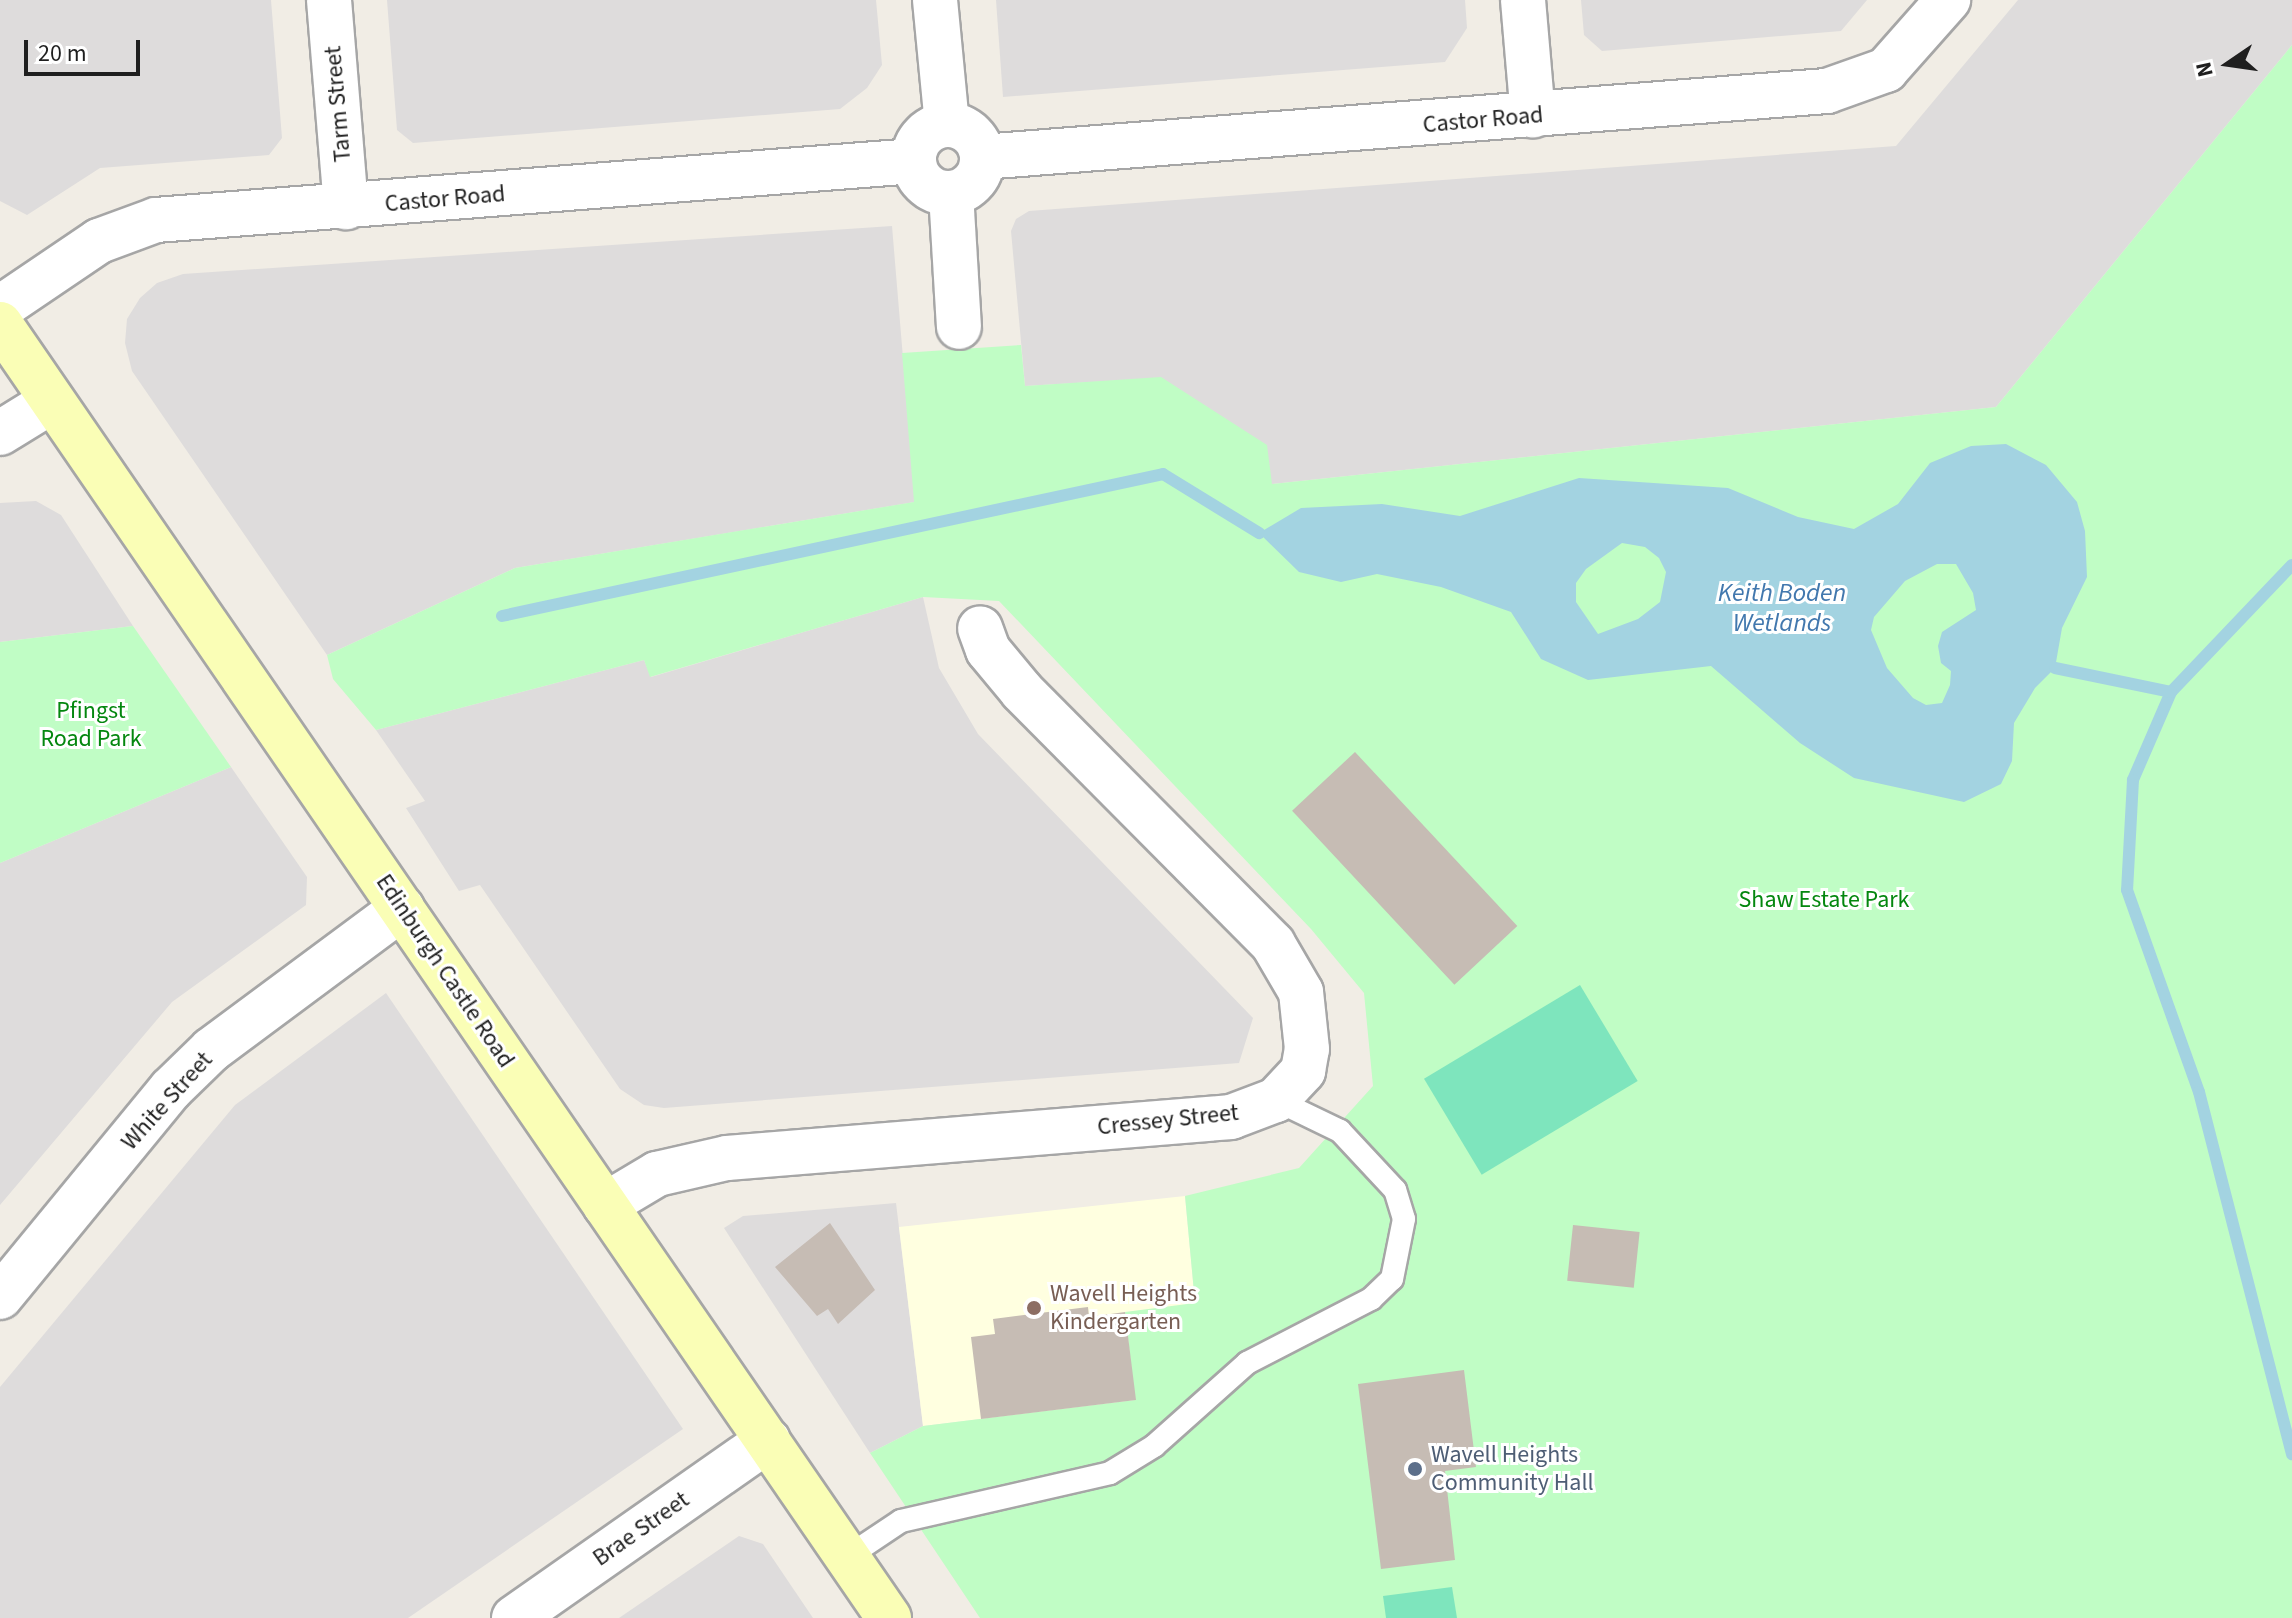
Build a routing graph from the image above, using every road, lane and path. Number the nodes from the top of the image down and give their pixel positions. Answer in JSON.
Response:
{"nodes":[{"id":1,"x":329,"y":0,"type":"edge"},
{"id":2,"x":935,"y":0,"type":"edge"},
{"id":3,"x":1523,"y":0,"type":"edge"},
{"id":4,"x":1948,"y":0,"type":"edge"},
{"id":5,"x":1533,"y":116,"type":"junction"},
{"id":6,"x":947,"y":124,"type":"junction"},
{"id":7,"x":982,"y":157,"type":"junction"},
{"id":8,"x":914,"y":161,"type":"junction"},
{"id":9,"x":951,"y":193,"type":"junction"},
{"id":10,"x":346,"y":207,"type":"junction"},
{"id":11,"x":0,"y":308,"type":"edge"},
{"id":12,"x":0,"y":324,"type":"edge"},
{"id":13,"x":959,"y":327,"type":"dead end"},
{"id":14,"x":52,"y":401,"type":"junction"},
{"id":15,"x":0,"y":433,"type":"edge"},
{"id":16,"x":980,"y":628,"type":"dead end"},
{"id":17,"x":402,"y":908,"type":"junction"},
{"id":18,"x":1276,"y":1100,"type":"junction"},
{"id":19,"x":605,"y":1205,"type":"junction"},
{"id":20,"x":0,"y":1297,"type":"edge"},
{"id":21,"x":768,"y":1440,"type":"junction"},
{"id":22,"x":847,"y":1557,"type":"junction"},
{"id":23,"x":514,"y":1618,"type":"edge"},
{"id":24,"x":889,"y":1618,"type":"edge"}],
"edges":[{"from":1,"to":10,"type":"street","name":"Tarm Street"},
{"from":2,"to":6,"type":"street"},
{"from":3,"to":5,"type":"street"},
{"from":4,"to":5,"type":"street","name":"Castor Road"},
{"from":5,"to":7,"type":"street","name":"Castor Road"},
{"from":6,"to":7,"type":"street"},
{"from":6,"to":8,"type":"street"},
{"from":7,"to":9,"type":"street"},
{"from":8,"to":9,"type":"street"},
{"from":8,"to":10,"type":"street","name":"Castor Road"},
{"from":9,"to":13,"type":"street"},
{"from":10,"to":11,"type":"street","name":"Castor Road"},
{"from":12,"to":14,"type":"street","name":"Edinburgh Castle Road"},
{"from":14,"to":15,"type":"street"},
{"from":14,"to":17,"type":"street","name":"Edinburgh Castle Road"},
{"from":16,"to":18,"type":"street","name":"Cressey Street"},
{"from":17,"to":19,"type":"street","name":"Edinburgh Castle Road"},
{"from":17,"to":20,"type":"street","name":"White Street"},
{"from":18,"to":19,"type":"street","name":"Cressey Street"},
{"from":18,"to":22,"type":"lane"},
{"from":19,"to":21,"type":"street","name":"Edinburgh Castle Road"},
{"from":21,"to":22,"type":"street","name":"Edinburgh Castle Road"},
{"from":21,"to":23,"type":"street","name":"Brae Street"},
{"from":22,"to":24,"type":"street","name":"Edinburgh Castle Road"}]}
